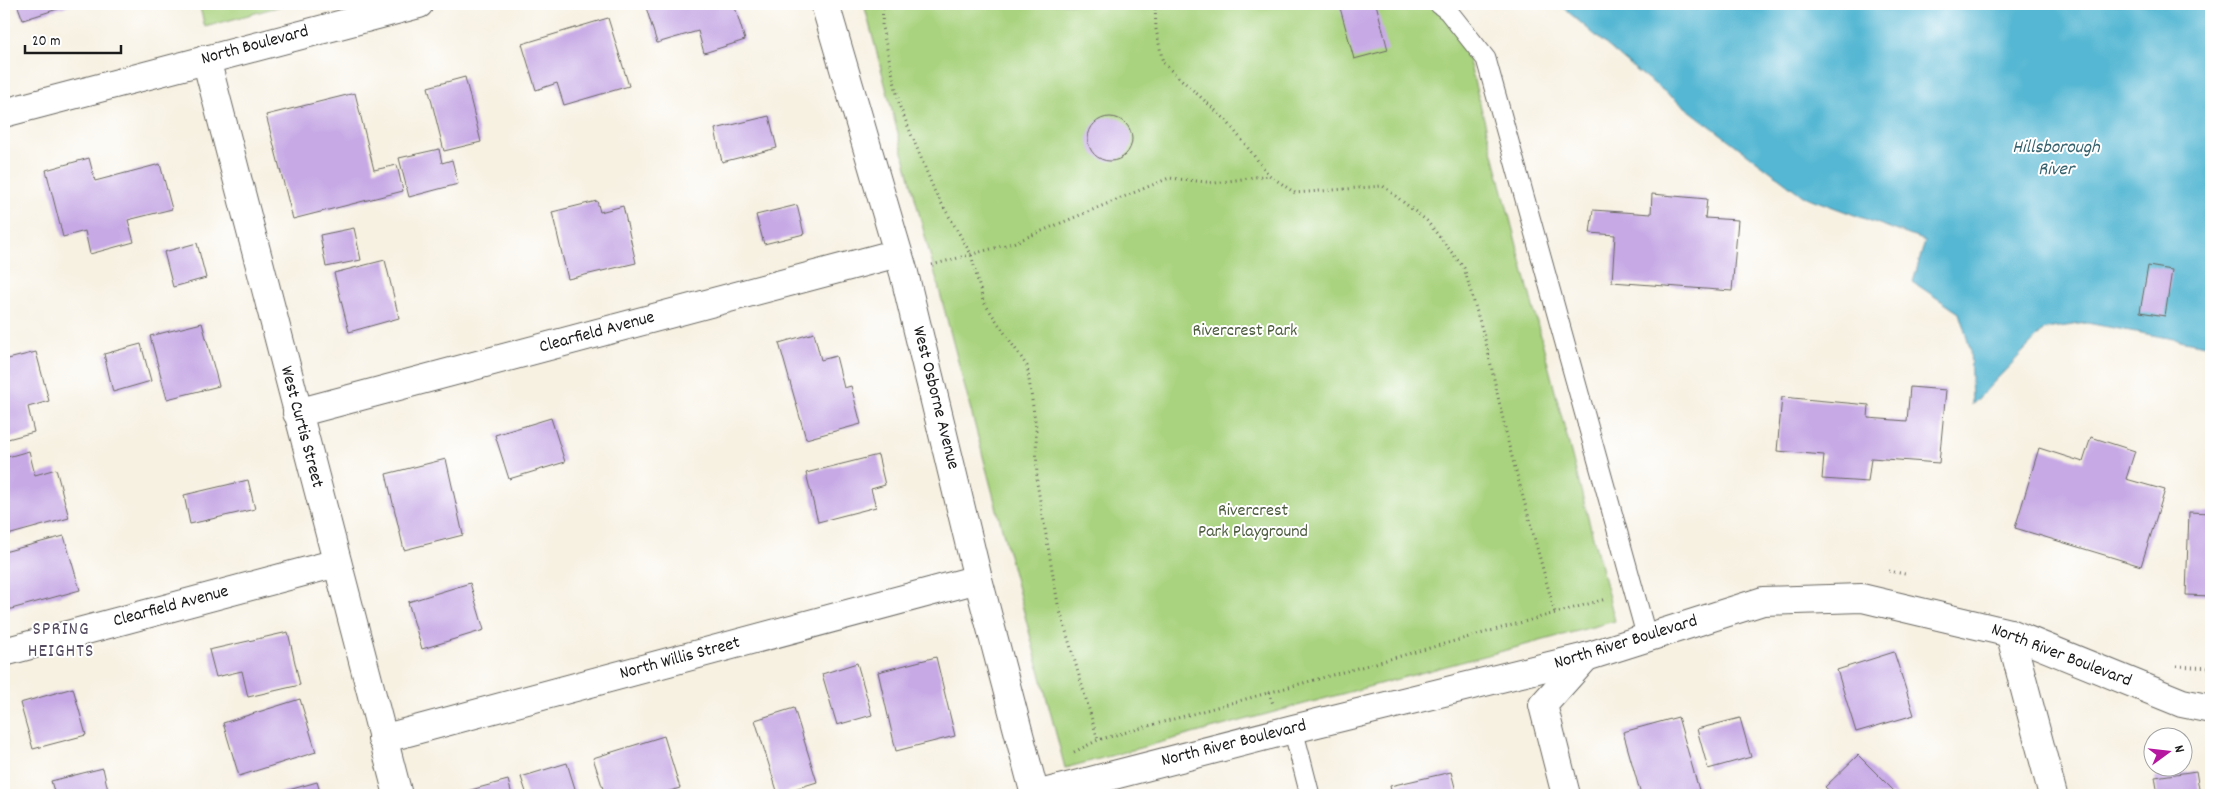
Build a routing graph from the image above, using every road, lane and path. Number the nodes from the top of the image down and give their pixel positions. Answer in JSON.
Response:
{"nodes":[{"id":1,"x":419,"y":4,"type":"edge"},
{"id":2,"x":825,"y":4,"type":"edge"},
{"id":3,"x":883,"y":4,"type":"edge"},
{"id":4,"x":1155,"y":4,"type":"edge"},
{"id":5,"x":1439,"y":4,"type":"edge"},
{"id":6,"x":206,"y":58,"type":"junction"},
{"id":7,"x":4,"y":113,"type":"edge"},
{"id":8,"x":1269,"y":175,"type":"junction"},
{"id":9,"x":898,"y":253,"type":"junction"},
{"id":10,"x":971,"y":254,"type":"junction"},
{"id":11,"x":926,"y":267,"type":"dead end"},
{"id":12,"x":297,"y":414,"type":"junction"},
{"id":13,"x":337,"y":563,"type":"junction"},
{"id":14,"x":978,"y":579,"type":"junction"},
{"id":15,"x":1606,"y":598,"type":"dead end"},
{"id":16,"x":1555,"y":613,"type":"junction"},
{"id":17,"x":2010,"y":633,"type":"junction"},
{"id":18,"x":1647,"y":638,"type":"junction"},
{"id":19,"x":4,"y":652,"type":"edge"},
{"id":20,"x":1586,"y":657,"type":"junction"},
{"id":21,"x":2211,"y":709,"type":"edge"},
{"id":22,"x":1293,"y":729,"type":"junction"},
{"id":23,"x":382,"y":739,"type":"junction"},
{"id":24,"x":1098,"y":740,"type":"junction"},
{"id":25,"x":1066,"y":756,"type":"dead end"},
{"id":26,"x":398,"y":795,"type":"edge"},
{"id":27,"x":1036,"y":795,"type":"edge"},
{"id":28,"x":1310,"y":795,"type":"edge"},
{"id":29,"x":1566,"y":795,"type":"edge"},
{"id":30,"x":2053,"y":795,"type":"edge"}],
"edges":[{"from":1,"to":6,"type":"street","name":"North Boulevard"},
{"from":2,"to":9,"type":"street","name":"West Osborne Avenue"},
{"from":3,"to":10,"type":"path"},
{"from":4,"to":8,"type":"path"},
{"from":5,"to":18,"type":"lane"},
{"from":6,"to":7,"type":"street","name":"North Boulevard"},
{"from":6,"to":12,"type":"street","name":"West Curtis Street"},
{"from":8,"to":10,"type":"path"},
{"from":8,"to":16,"type":"path"},
{"from":9,"to":12,"type":"street","name":"Clearfield Avenue"},
{"from":9,"to":14,"type":"street","name":"West Osborne Avenue"},
{"from":10,"to":11,"type":"path"},
{"from":10,"to":24,"type":"path"},
{"from":12,"to":13,"type":"street","name":"West Curtis Street"},
{"from":13,"to":19,"type":"street","name":"Clearfield Avenue"},
{"from":13,"to":23,"type":"street","name":"West Curtis Street"},
{"from":14,"to":23,"type":"street","name":"North Willis Street"},
{"from":14,"to":27,"type":"street","name":"West Osborne Avenue"},
{"from":15,"to":16,"type":"path"},
{"from":16,"to":24,"type":"path"},
{"from":17,"to":18,"type":"street","name":"North River Boulevard"},
{"from":17,"to":21,"type":"street","name":"North River Boulevard"},
{"from":17,"to":30,"type":"street"},
{"from":18,"to":20,"type":"street","name":"North River Boulevard"},
{"from":20,"to":22,"type":"street","name":"North River Boulevard"},
{"from":20,"to":29,"type":"street"},
{"from":22,"to":27,"type":"street","name":"North River Boulevard"},
{"from":22,"to":28,"type":"lane"},
{"from":23,"to":26,"type":"street","name":"West Curtis Street"},
{"from":24,"to":25,"type":"path"}]}
